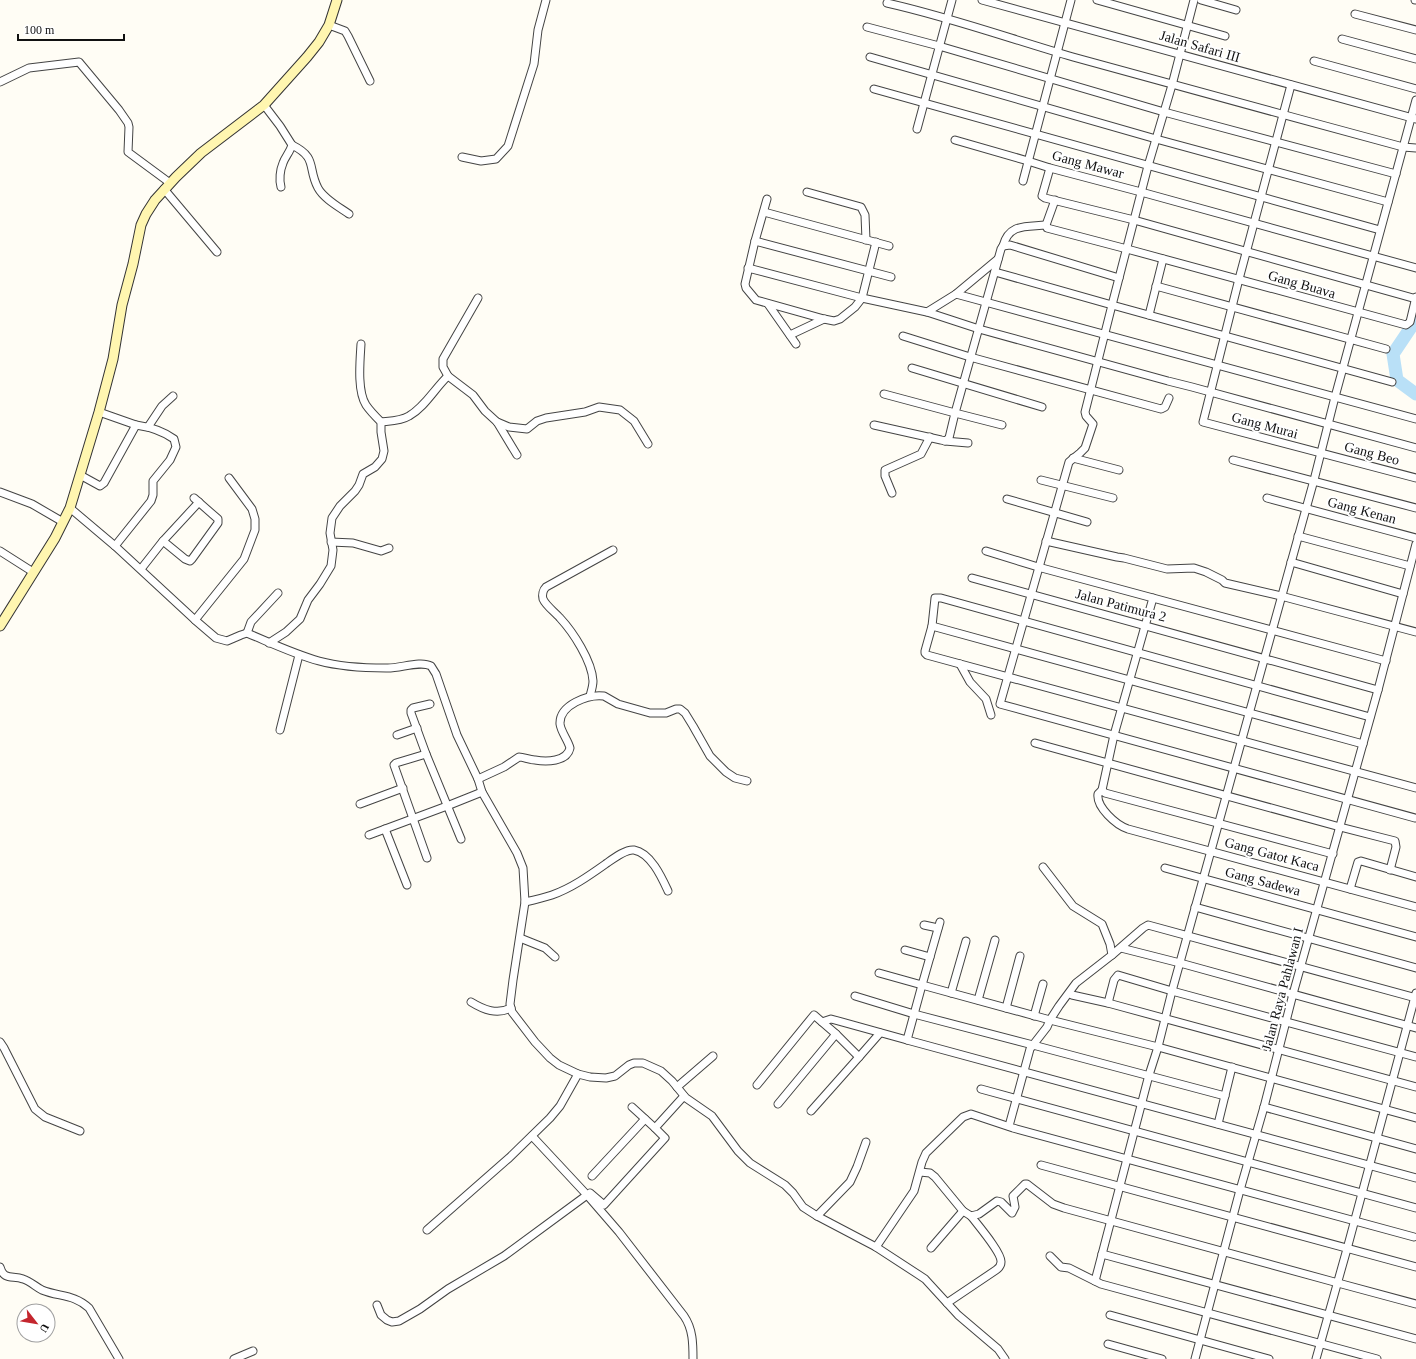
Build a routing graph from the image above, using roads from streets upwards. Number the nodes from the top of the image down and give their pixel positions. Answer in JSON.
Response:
{"nodes":[{"id":1,"x":337,"y":0,"type":"edge"},
{"id":2,"x":546,"y":0,"type":"edge"},
{"id":3,"x":952,"y":0,"type":"edge"},
{"id":4,"x":982,"y":0,"type":"edge"},
{"id":5,"x":1071,"y":0,"type":"edge"},
{"id":6,"x":1097,"y":0,"type":"edge"},
{"id":7,"x":1194,"y":0,"type":"edge"},
{"id":8,"x":1201,"y":0,"type":"edge"},
{"id":9,"x":887,"y":3,"type":"dead end"},
{"id":10,"x":1236,"y":10,"type":"dead end"},
{"id":11,"x":1355,"y":14,"type":"dead end"},
{"id":12,"x":947,"y":19,"type":"junction"},
{"id":13,"x":1065,"y":22,"type":"junction"},
{"id":14,"x":1188,"y":25,"type":"junction"},
{"id":15,"x":333,"y":26,"type":"junction"},
{"id":16,"x":867,"y":27,"type":"dead end"},
{"id":17,"x":1416,"y":30,"type":"edge"},
{"id":18,"x":1225,"y":36,"type":"dead end"},
{"id":19,"x":1342,"y":39,"type":"dead end"},
{"id":20,"x":939,"y":46,"type":"junction"},
{"id":21,"x":1057,"y":52,"type":"junction"},
{"id":22,"x":1180,"y":54,"type":"junction"},
{"id":23,"x":870,"y":58,"type":"dead end"},
{"id":24,"x":1416,"y":59,"type":"edge"},
{"id":25,"x":1314,"y":61,"type":"dead end"},
{"id":26,"x":931,"y":75,"type":"junction"},
{"id":27,"x":1049,"y":79,"type":"junction"},
{"id":28,"x":370,"y":80,"type":"dead end"},
{"id":29,"x":0,"y":82,"type":"edge"},
{"id":30,"x":1172,"y":85,"type":"junction"},
{"id":31,"x":1291,"y":85,"type":"junction"},
{"id":32,"x":874,"y":88,"type":"dead end"},
{"id":33,"x":1416,"y":89,"type":"edge"},
{"id":34,"x":1416,"y":100,"type":"edge"},
{"id":35,"x":924,"y":102,"type":"junction"},
{"id":36,"x":1043,"y":106,"type":"junction"},
{"id":37,"x":266,"y":108,"type":"junction"},
{"id":38,"x":1164,"y":112,"type":"junction"},
{"id":39,"x":1284,"y":114,"type":"junction"},
{"id":40,"x":1414,"y":118,"type":"edge"},
{"id":41,"x":917,"y":129,"type":"dead end"},
{"id":42,"x":1036,"y":134,"type":"junction"},
{"id":43,"x":1156,"y":139,"type":"junction"},
{"id":44,"x":955,"y":140,"type":"dead end"},
{"id":45,"x":1276,"y":142,"type":"junction"},
{"id":46,"x":292,"y":145,"type":"junction"},
{"id":47,"x":1403,"y":147,"type":"junction"},
{"id":48,"x":1416,"y":148,"type":"edge"},
{"id":49,"x":462,"y":157,"type":"dead end"},
{"id":50,"x":1028,"y":161,"type":"junction"},
{"id":51,"x":1148,"y":166,"type":"junction"},
{"id":52,"x":1050,"y":168,"type":"junction"},
{"id":53,"x":1269,"y":170,"type":"junction"},
{"id":54,"x":1396,"y":174,"type":"junction"},
{"id":55,"x":1023,"y":181,"type":"dead end"},
{"id":56,"x":167,"y":186,"type":"junction"},
{"id":57,"x":281,"y":187,"type":"dead end"},
{"id":58,"x":807,"y":192,"type":"dead end"},
{"id":59,"x":1141,"y":192,"type":"junction"},
{"id":60,"x":1262,"y":197,"type":"junction"},
{"id":61,"x":768,"y":199,"type":"dead end"},
{"id":62,"x":1055,"y":200,"type":"junction"},
{"id":63,"x":1388,"y":202,"type":"junction"},
{"id":64,"x":764,"y":212,"type":"junction"},
{"id":65,"x":349,"y":214,"type":"dead end"},
{"id":66,"x":1134,"y":220,"type":"junction"},
{"id":67,"x":1254,"y":224,"type":"junction"},
{"id":68,"x":1046,"y":225,"type":"junction"},
{"id":69,"x":1380,"y":230,"type":"junction"},
{"id":70,"x":866,"y":240,"type":"junction"},
{"id":71,"x":755,"y":241,"type":"junction"},
{"id":72,"x":876,"y":242,"type":"junction"},
{"id":73,"x":889,"y":246,"type":"dead end"},
{"id":74,"x":1003,"y":246,"type":"junction"},
{"id":75,"x":1127,"y":248,"type":"junction"},
{"id":76,"x":217,"y":252,"type":"dead end"},
{"id":77,"x":1247,"y":252,"type":"junction"},
{"id":78,"x":1373,"y":256,"type":"junction"},
{"id":79,"x":1163,"y":259,"type":"junction"},
{"id":80,"x":998,"y":260,"type":"junction"},
{"id":81,"x":748,"y":268,"type":"junction"},
{"id":82,"x":1416,"y":268,"type":"edge"},
{"id":83,"x":870,"y":270,"type":"junction"},
{"id":84,"x":995,"y":272,"type":"junction"},
{"id":85,"x":891,"y":277,"type":"dead end"},
{"id":86,"x":1119,"y":278,"type":"junction"},
{"id":87,"x":1239,"y":279,"type":"junction"},
{"id":88,"x":1366,"y":285,"type":"junction"},
{"id":89,"x":1156,"y":286,"type":"junction"},
{"id":90,"x":956,"y":294,"type":"junction"},
{"id":91,"x":478,"y":298,"type":"dead end"},
{"id":92,"x":862,"y":298,"type":"junction"},
{"id":93,"x":1416,"y":298,"type":"edge"},
{"id":94,"x":986,"y":302,"type":"junction"},
{"id":95,"x":768,"y":304,"type":"junction"},
{"id":96,"x":1112,"y":305,"type":"junction"},
{"id":97,"x":1232,"y":307,"type":"junction"},
{"id":98,"x":927,"y":312,"type":"junction"},
{"id":99,"x":1359,"y":313,"type":"junction"},
{"id":100,"x":1149,"y":315,"type":"junction"},
{"id":101,"x":824,"y":319,"type":"junction"},
{"id":102,"x":979,"y":329,"type":"junction"},
{"id":103,"x":1105,"y":334,"type":"junction"},
{"id":104,"x":790,"y":335,"type":"junction"},
{"id":105,"x":903,"y":336,"type":"dead end"},
{"id":106,"x":1224,"y":336,"type":"junction"},
{"id":107,"x":1350,"y":339,"type":"junction"},
{"id":108,"x":361,"y":344,"type":"dead end"},
{"id":109,"x":796,"y":344,"type":"dead end"},
{"id":110,"x":1386,"y":349,"type":"dead end"},
{"id":111,"x":970,"y":357,"type":"junction"},
{"id":112,"x":1098,"y":361,"type":"junction"},
{"id":113,"x":1216,"y":365,"type":"junction"},
{"id":114,"x":912,"y":368,"type":"dead end"},
{"id":115,"x":1342,"y":369,"type":"junction"},
{"id":116,"x":448,"y":376,"type":"junction"},
{"id":117,"x":1392,"y":382,"type":"dead end"},
{"id":118,"x":963,"y":384,"type":"junction"},
{"id":119,"x":1090,"y":391,"type":"junction"},
{"id":120,"x":1210,"y":392,"type":"junction"},
{"id":121,"x":884,"y":394,"type":"dead end"},
{"id":122,"x":173,"y":396,"type":"dead end"},
{"id":123,"x":1335,"y":397,"type":"junction"},
{"id":124,"x":1169,"y":398,"type":"dead end"},
{"id":125,"x":1042,"y":408,"type":"dead end"},
{"id":126,"x":99,"y":412,"type":"junction"},
{"id":127,"x":954,"y":413,"type":"junction"},
{"id":128,"x":1416,"y":419,"type":"edge"},
{"id":129,"x":381,"y":422,"type":"junction"},
{"id":130,"x":497,"y":422,"type":"junction"},
{"id":131,"x":136,"y":425,"type":"junction"},
{"id":132,"x":874,"y":425,"type":"dead end"},
{"id":133,"x":1002,"y":425,"type":"dead end"},
{"id":134,"x":1328,"y":425,"type":"junction"},
{"id":135,"x":148,"y":427,"type":"junction"},
{"id":136,"x":930,"y":437,"type":"junction"},
{"id":137,"x":945,"y":441,"type":"junction"},
{"id":138,"x":968,"y":443,"type":"dead end"},
{"id":139,"x":648,"y":444,"type":"dead end"},
{"id":140,"x":1416,"y":448,"type":"edge"},
{"id":141,"x":1321,"y":453,"type":"junction"},
{"id":142,"x":517,"y":455,"type":"dead end"},
{"id":143,"x":1073,"y":458,"type":"junction"},
{"id":144,"x":1233,"y":460,"type":"dead end"},
{"id":145,"x":1119,"y":470,"type":"dead end"},
{"id":146,"x":80,"y":474,"type":"junction"},
{"id":147,"x":1415,"y":476,"type":"edge"},
{"id":148,"x":229,"y":478,"type":"dead end"},
{"id":149,"x":1041,"y":480,"type":"dead end"},
{"id":150,"x":1314,"y":480,"type":"junction"},
{"id":151,"x":1062,"y":486,"type":"junction"},
{"id":152,"x":0,"y":492,"type":"edge"},
{"id":153,"x":892,"y":493,"type":"dead end"},
{"id":154,"x":1113,"y":498,"type":"dead end"},
{"id":155,"x":1267,"y":498,"type":"dead end"},
{"id":156,"x":1007,"y":499,"type":"dead end"},
{"id":157,"x":70,"y":508,"type":"junction"},
{"id":158,"x":1306,"y":508,"type":"junction"},
{"id":159,"x":1416,"y":508,"type":"edge"},
{"id":160,"x":1054,"y":513,"type":"junction"},
{"id":161,"x":57,"y":519,"type":"junction"},
{"id":162,"x":1087,"y":522,"type":"dead end"},
{"id":163,"x":1298,"y":536,"type":"junction"},
{"id":164,"x":1414,"y":537,"type":"edge"},
{"id":165,"x":163,"y":541,"type":"junction"},
{"id":166,"x":1046,"y":541,"type":"junction"},
{"id":167,"x":331,"y":542,"type":"junction"},
{"id":168,"x":1416,"y":544,"type":"edge"},
{"id":169,"x":116,"y":546,"type":"junction"},
{"id":170,"x":389,"y":548,"type":"dead end"},
{"id":171,"x":613,"y":550,"type":"dead end"},
{"id":172,"x":986,"y":551,"type":"dead end"},
{"id":173,"x":0,"y":552,"type":"edge"},
{"id":174,"x":1291,"y":562,"type":"junction"},
{"id":175,"x":1038,"y":566,"type":"junction"},
{"id":176,"x":1410,"y":566,"type":"junction"},
{"id":177,"x":141,"y":569,"type":"junction"},
{"id":178,"x":34,"y":572,"type":"junction"},
{"id":179,"x":972,"y":578,"type":"dead end"},
{"id":180,"x":278,"y":593,"type":"dead end"},
{"id":181,"x":1031,"y":594,"type":"junction"},
{"id":182,"x":1403,"y":594,"type":"junction"},
{"id":183,"x":1280,"y":596,"type":"junction"},
{"id":184,"x":1153,"y":598,"type":"junction"},
{"id":185,"x":195,"y":620,"type":"junction"},
{"id":186,"x":1023,"y":621,"type":"junction"},
{"id":187,"x":1144,"y":625,"type":"junction"},
{"id":188,"x":0,"y":626,"type":"edge"},
{"id":189,"x":932,"y":626,"type":"junction"},
{"id":190,"x":1395,"y":627,"type":"junction"},
{"id":191,"x":1272,"y":630,"type":"junction"},
{"id":192,"x":1416,"y":632,"type":"edge"},
{"id":193,"x":247,"y":633,"type":"junction"},
{"id":194,"x":270,"y":643,"type":"junction"},
{"id":195,"x":1015,"y":649,"type":"junction"},
{"id":196,"x":1137,"y":653,"type":"junction"},
{"id":197,"x":299,"y":655,"type":"junction"},
{"id":198,"x":1264,"y":658,"type":"junction"},
{"id":199,"x":1386,"y":661,"type":"junction"},
{"id":200,"x":960,"y":664,"type":"junction"},
{"id":201,"x":1007,"y":677,"type":"junction"},
{"id":202,"x":1130,"y":680,"type":"junction"},
{"id":203,"x":1257,"y":685,"type":"junction"},
{"id":204,"x":1378,"y":690,"type":"junction"},
{"id":205,"x":590,"y":696,"type":"junction"},
{"id":206,"x":430,"y":704,"type":"dead end"},
{"id":207,"x":1122,"y":708,"type":"junction"},
{"id":208,"x":1249,"y":713,"type":"junction"},
{"id":209,"x":991,"y":715,"type":"dead end"},
{"id":210,"x":1370,"y":717,"type":"junction"},
{"id":211,"x":417,"y":728,"type":"junction"},
{"id":212,"x":280,"y":730,"type":"dead end"},
{"id":213,"x":397,"y":734,"type":"dead end"},
{"id":214,"x":1114,"y":736,"type":"junction"},
{"id":215,"x":1242,"y":740,"type":"junction"},
{"id":216,"x":1035,"y":743,"type":"dead end"},
{"id":217,"x":1363,"y":744,"type":"junction"},
{"id":218,"x":426,"y":754,"type":"junction"},
{"id":219,"x":1107,"y":763,"type":"junction"},
{"id":220,"x":1234,"y":768,"type":"junction"},
{"id":221,"x":1355,"y":772,"type":"junction"},
{"id":222,"x":478,"y":779,"type":"junction"},
{"id":223,"x":747,"y":781,"type":"dead end"},
{"id":224,"x":403,"y":788,"type":"junction"},
{"id":225,"x":1416,"y":788,"type":"edge"},
{"id":226,"x":1102,"y":790,"type":"junction"},
{"id":227,"x":482,"y":792,"type":"junction"},
{"id":228,"x":1226,"y":796,"type":"junction"},
{"id":229,"x":1347,"y":799,"type":"junction"},
{"id":230,"x":360,"y":804,"type":"dead end"},
{"id":231,"x":447,"y":806,"type":"junction"},
{"id":232,"x":1415,"y":818,"type":"dead end"},
{"id":233,"x":414,"y":819,"type":"junction"},
{"id":234,"x":1219,"y":823,"type":"junction"},
{"id":235,"x":1340,"y":827,"type":"junction"},
{"id":236,"x":385,"y":829,"type":"junction"},
{"id":237,"x":369,"y":835,"type":"dead end"},
{"id":238,"x":461,"y":839,"type":"dead end"},
{"id":239,"x":1211,"y":851,"type":"junction"},
{"id":240,"x":1333,"y":854,"type":"junction"},
{"id":241,"x":427,"y":858,"type":"dead end"},
{"id":242,"x":1043,"y":867,"type":"dead end"},
{"id":243,"x":1165,"y":868,"type":"dead end"},
{"id":244,"x":1390,"y":870,"type":"junction"},
{"id":245,"x":1416,"y":877,"type":"edge"},
{"id":246,"x":1203,"y":879,"type":"junction"},
{"id":247,"x":1325,"y":883,"type":"junction"},
{"id":248,"x":408,"y":885,"type":"dead end"},
{"id":249,"x":1350,"y":889,"type":"junction"},
{"id":250,"x":668,"y":891,"type":"dead end"},
{"id":251,"x":525,"y":902,"type":"junction"},
{"id":252,"x":1196,"y":907,"type":"junction"},
{"id":253,"x":1416,"y":907,"type":"edge"},
{"id":254,"x":1317,"y":909,"type":"junction"},
{"id":255,"x":924,"y":925,"type":"dead end"},
{"id":256,"x":1187,"y":936,"type":"junction"},
{"id":257,"x":1416,"y":937,"type":"edge"},
{"id":258,"x":520,"y":938,"type":"junction"},
{"id":259,"x":1310,"y":938,"type":"junction"},
{"id":260,"x":995,"y":940,"type":"dead end"},
{"id":261,"x":966,"y":941,"type":"dead end"},
{"id":262,"x":1121,"y":948,"type":"junction"},
{"id":263,"x":905,"y":950,"type":"dead end"},
{"id":264,"x":1020,"y":956,"type":"dead end"},
{"id":265,"x":1112,"y":956,"type":"junction"},
{"id":266,"x":555,"y":957,"type":"dead end"},
{"id":267,"x":930,"y":957,"type":"junction"},
{"id":268,"x":1180,"y":963,"type":"junction"},
{"id":269,"x":1301,"y":967,"type":"junction"},
{"id":270,"x":1416,"y":968,"type":"edge"},
{"id":271,"x":879,"y":973,"type":"dead end"},
{"id":272,"x":1043,"y":984,"type":"dead end"},
{"id":273,"x":922,"y":985,"type":"junction"},
{"id":274,"x":1172,"y":991,"type":"junction"},
{"id":275,"x":951,"y":993,"type":"junction"},
{"id":276,"x":1293,"y":994,"type":"junction"},
{"id":277,"x":1072,"y":995,"type":"dead end"},
{"id":278,"x":855,"y":996,"type":"dead end"},
{"id":279,"x":1416,"y":996,"type":"edge"},
{"id":280,"x":978,"y":1000,"type":"junction"},
{"id":281,"x":471,"y":1002,"type":"dead end"},
{"id":282,"x":1108,"y":1003,"type":"junction"},
{"id":283,"x":511,"y":1008,"type":"junction"},
{"id":284,"x":1006,"y":1008,"type":"junction"},
{"id":285,"x":914,"y":1014,"type":"junction"},
{"id":286,"x":1034,"y":1016,"type":"junction"},
{"id":287,"x":1165,"y":1018,"type":"junction"},
{"id":288,"x":1050,"y":1020,"type":"junction"},
{"id":289,"x":822,"y":1022,"type":"junction"},
{"id":290,"x":1287,"y":1022,"type":"junction"},
{"id":291,"x":1407,"y":1025,"type":"junction"},
{"id":292,"x":1416,"y":1028,"type":"edge"},
{"id":293,"x":880,"y":1033,"type":"junction"},
{"id":294,"x":836,"y":1034,"type":"junction"},
{"id":295,"x":907,"y":1040,"type":"junction"},
{"id":296,"x":0,"y":1042,"type":"edge"},
{"id":297,"x":1033,"y":1045,"type":"junction"},
{"id":298,"x":1158,"y":1047,"type":"junction"},
{"id":299,"x":1279,"y":1050,"type":"junction"},
{"id":300,"x":1400,"y":1052,"type":"junction"},
{"id":301,"x":713,"y":1056,"type":"dead end"},
{"id":302,"x":859,"y":1057,"type":"junction"},
{"id":303,"x":1416,"y":1057,"type":"edge"},
{"id":304,"x":1232,"y":1067,"type":"junction"},
{"id":305,"x":1024,"y":1071,"type":"junction"},
{"id":306,"x":578,"y":1074,"type":"junction"},
{"id":307,"x":1149,"y":1075,"type":"junction"},
{"id":308,"x":1271,"y":1078,"type":"junction"},
{"id":309,"x":1392,"y":1081,"type":"junction"},
{"id":310,"x":757,"y":1085,"type":"dead end"},
{"id":311,"x":677,"y":1087,"type":"junction"},
{"id":312,"x":1416,"y":1087,"type":"edge"},
{"id":313,"x":980,"y":1089,"type":"dead end"},
{"id":314,"x":684,"y":1096,"type":"junction"},
{"id":315,"x":1225,"y":1096,"type":"junction"},
{"id":316,"x":1016,"y":1098,"type":"junction"},
{"id":317,"x":1141,"y":1103,"type":"junction"},
{"id":318,"x":778,"y":1104,"type":"dead end"},
{"id":319,"x":632,"y":1107,"type":"dead end"},
{"id":320,"x":1264,"y":1107,"type":"junction"},
{"id":321,"x":1385,"y":1109,"type":"junction"},
{"id":322,"x":811,"y":1111,"type":"dead end"},
{"id":323,"x":1416,"y":1118,"type":"edge"},
{"id":324,"x":645,"y":1119,"type":"junction"},
{"id":325,"x":1218,"y":1124,"type":"junction"},
{"id":326,"x":1009,"y":1126,"type":"junction"},
{"id":327,"x":655,"y":1128,"type":"junction"},
{"id":328,"x":80,"y":1131,"type":"dead end"},
{"id":329,"x":1134,"y":1131,"type":"junction"},
{"id":330,"x":1256,"y":1134,"type":"junction"},
{"id":331,"x":532,"y":1136,"type":"junction"},
{"id":332,"x":1378,"y":1138,"type":"junction"},
{"id":333,"x":866,"y":1142,"type":"dead end"},
{"id":334,"x":1416,"y":1149,"type":"edge"},
{"id":335,"x":1127,"y":1159,"type":"junction"},
{"id":336,"x":1248,"y":1161,"type":"junction"},
{"id":337,"x":1041,"y":1165,"type":"dead end"},
{"id":338,"x":1370,"y":1166,"type":"junction"},
{"id":339,"x":920,"y":1172,"type":"junction"},
{"id":340,"x":592,"y":1176,"type":"dead end"},
{"id":341,"x":1416,"y":1178,"type":"edge"},
{"id":342,"x":1120,"y":1186,"type":"junction"},
{"id":343,"x":1240,"y":1190,"type":"junction"},
{"id":344,"x":588,"y":1194,"type":"junction"},
{"id":345,"x":1362,"y":1194,"type":"junction"},
{"id":346,"x":1416,"y":1208,"type":"edge"},
{"id":347,"x":963,"y":1211,"type":"junction"},
{"id":348,"x":817,"y":1216,"type":"junction"},
{"id":349,"x":972,"y":1216,"type":"junction"},
{"id":350,"x":1233,"y":1218,"type":"junction"},
{"id":351,"x":1110,"y":1220,"type":"junction"},
{"id":352,"x":1355,"y":1220,"type":"junction"},
{"id":353,"x":427,"y":1230,"type":"dead end"},
{"id":354,"x":1414,"y":1237,"type":"dead end"},
{"id":355,"x":876,"y":1247,"type":"junction"},
{"id":356,"x":931,"y":1248,"type":"dead end"},
{"id":357,"x":1347,"y":1249,"type":"junction"},
{"id":358,"x":1224,"y":1251,"type":"junction"},
{"id":359,"x":1102,"y":1254,"type":"junction"},
{"id":360,"x":1050,"y":1256,"type":"dead end"},
{"id":361,"x":1416,"y":1267,"type":"edge"},
{"id":362,"x":0,"y":1268,"type":"edge"},
{"id":363,"x":1095,"y":1281,"type":"junction"},
{"id":364,"x":1338,"y":1283,"type":"junction"},
{"id":365,"x":1215,"y":1285,"type":"junction"},
{"id":366,"x":947,"y":1303,"type":"junction"},
{"id":367,"x":377,"y":1304,"type":"dead end"},
{"id":368,"x":1416,"y":1304,"type":"edge"},
{"id":369,"x":1208,"y":1312,"type":"junction"},
{"id":370,"x":1110,"y":1315,"type":"dead end"},
{"id":371,"x":1328,"y":1315,"type":"junction"},
{"id":372,"x":1416,"y":1339,"type":"edge"},
{"id":373,"x":1200,"y":1340,"type":"junction"},
{"id":374,"x":1108,"y":1344,"type":"dead end"},
{"id":375,"x":1320,"y":1344,"type":"junction"},
{"id":376,"x":253,"y":1350,"type":"dead end"},
{"id":377,"x":119,"y":1359,"type":"edge"},
{"id":378,"x":234,"y":1359,"type":"edge"},
{"id":379,"x":693,"y":1359,"type":"edge"},
{"id":380,"x":1005,"y":1359,"type":"edge"},
{"id":381,"x":1162,"y":1359,"type":"edge"},
{"id":382,"x":1195,"y":1359,"type":"edge"},
{"id":383,"x":1270,"y":1359,"type":"edge"},
{"id":384,"x":1316,"y":1359,"type":"edge"},
{"id":385,"x":1377,"y":1359,"type":"edge"}],
"edges":[{"from":1,"to":15,"type":"street"},
{"from":2,"to":49,"type":"street"},
{"from":3,"to":12,"type":"street"},
{"from":4,"to":13,"type":"street","name":"Jalan Safari III"},
{"from":5,"to":13,"type":"street"},
{"from":6,"to":14,"type":"street"},
{"from":7,"to":14,"type":"street"},
{"from":8,"to":10,"type":"street"},
{"from":9,"to":12,"type":"street"},
{"from":11,"to":17,"type":"street"},
{"from":12,"to":20,"type":"street"},
{"from":12,"to":21,"type":"street"},
{"from":13,"to":21,"type":"street"},
{"from":13,"to":22,"type":"street","name":"Jalan Safari III"},
{"from":14,"to":18,"type":"street"},
{"from":14,"to":22,"type":"street"},
{"from":15,"to":28,"type":"street"},
{"from":15,"to":37,"type":"street"},
{"from":16,"to":20,"type":"street"},
{"from":19,"to":24,"type":"street"},
{"from":20,"to":26,"type":"street"},
{"from":20,"to":27,"type":"street"},
{"from":21,"to":27,"type":"street"},
{"from":21,"to":30,"type":"street"},
{"from":22,"to":30,"type":"street"},
{"from":22,"to":31,"type":"street","name":"Jalan Safari III"},
{"from":23,"to":26,"type":"street"},
{"from":25,"to":33,"type":"street"},
{"from":26,"to":35,"type":"street"},
{"from":26,"to":36,"type":"street"},
{"from":27,"to":36,"type":"street"},
{"from":27,"to":38,"type":"street"},
{"from":29,"to":56,"type":"street"},
{"from":30,"to":38,"type":"street"},
{"from":30,"to":39,"type":"street"},
{"from":31,"to":39,"type":"street"},
{"from":31,"to":40,"type":"street","name":"Jalan Safari III"},
{"from":32,"to":35,"type":"street"},
{"from":34,"to":40,"type":"street"},
{"from":35,"to":41,"type":"street"},
{"from":35,"to":42,"type":"street"},
{"from":36,"to":42,"type":"street"},
{"from":36,"to":43,"type":"street"},
{"from":37,"to":46,"type":"street"},
{"from":37,"to":56,"type":"street"},
{"from":38,"to":43,"type":"street"},
{"from":38,"to":45,"type":"street"},
{"from":39,"to":45,"type":"street"},
{"from":39,"to":47,"type":"street"},
{"from":40,"to":47,"type":"street"},
{"from":42,"to":50,"type":"street"},
{"from":42,"to":51,"type":"street"},
{"from":43,"to":51,"type":"street"},
{"from":43,"to":53,"type":"street"},
{"from":44,"to":50,"type":"street","name":"Gang Mawar"},
{"from":45,"to":53,"type":"street"},
{"from":45,"to":54,"type":"street"},
{"from":46,"to":57,"type":"street"},
{"from":46,"to":65,"type":"street"},
{"from":47,"to":48,"type":"street"},
{"from":47,"to":54,"type":"street"},
{"from":50,"to":52,"type":"street","name":"Gang Mawar"},
{"from":50,"to":55,"type":"street"},
{"from":51,"to":59,"type":"street"},
{"from":51,"to":60,"type":"street"},
{"from":52,"to":59,"type":"street","name":"Gang Mawar"},
{"from":52,"to":62,"type":"street"},
{"from":53,"to":60,"type":"street"},
{"from":53,"to":63,"type":"street"},
{"from":54,"to":63,"type":"street"},
{"from":56,"to":76,"type":"street"},
{"from":56,"to":126,"type":"street"},
{"from":58,"to":70,"type":"street"},
{"from":59,"to":66,"type":"street"},
{"from":59,"to":67,"type":"street","name":"Gang Mawar"},
{"from":60,"to":67,"type":"street"},
{"from":60,"to":69,"type":"street"},
{"from":61,"to":64,"type":"street"},
{"from":62,"to":66,"type":"street"},
{"from":62,"to":68,"type":"street"},
{"from":63,"to":69,"type":"street"},
{"from":64,"to":70,"type":"street"},
{"from":64,"to":71,"type":"street"},
{"from":66,"to":75,"type":"street"},
{"from":66,"to":77,"type":"street"},
{"from":67,"to":77,"type":"street"},
{"from":67,"to":78,"type":"street","name":"Gang Mawar"},
{"from":68,"to":74,"type":"street"},
{"from":68,"to":75,"type":"street","name":"Gang Buava"},
{"from":69,"to":78,"type":"street"},
{"from":70,"to":72,"type":"street"},
{"from":71,"to":81,"type":"street"},
{"from":71,"to":83,"type":"street"},
{"from":72,"to":73,"type":"street"},
{"from":72,"to":83,"type":"street"},
{"from":74,"to":80,"type":"street"},
{"from":74,"to":86,"type":"street"},
{"from":75,"to":79,"type":"street","name":"Gang Buava"},
{"from":75,"to":86,"type":"street"},
{"from":77,"to":87,"type":"street"},
{"from":77,"to":88,"type":"street"},
{"from":78,"to":82,"type":"street","name":"Gang Mawar"},
{"from":78,"to":88,"type":"street"},
{"from":79,"to":87,"type":"street","name":"Gang Buava"},
{"from":79,"to":89,"type":"street"},
{"from":80,"to":84,"type":"street"},
{"from":80,"to":90,"type":"street"},
{"from":81,"to":92,"type":"street"},
{"from":81,"to":95,"type":"street"},
{"from":83,"to":85,"type":"street"},
{"from":83,"to":92,"type":"street"},
{"from":84,"to":94,"type":"street"},
{"from":84,"to":96,"type":"street"},
{"from":86,"to":96,"type":"street"},
{"from":87,"to":97,"type":"street"},
{"from":87,"to":99,"type":"street","name":"Gang Buava"},
{"from":88,"to":93,"type":"street"},
{"from":88,"to":99,"type":"street"},
{"from":89,"to":97,"type":"street"},
{"from":89,"to":100,"type":"street"},
{"from":90,"to":94,"type":"street"},
{"from":90,"to":98,"type":"street"},
{"from":91,"to":116,"type":"street"},
{"from":92,"to":98,"type":"street"},
{"from":92,"to":101,"type":"street"},
{"from":93,"to":99,"type":"street","name":"Gang Buava"},
{"from":94,"to":102,"type":"street"},
{"from":94,"to":103,"type":"street"},
{"from":95,"to":101,"type":"street"},
{"from":95,"to":104,"type":"street"},
{"from":96,"to":100,"type":"street"},
{"from":96,"to":103,"type":"street"},
{"from":97,"to":106,"type":"street"},
{"from":97,"to":107,"type":"street"},
{"from":98,"to":102,"type":"street"},
{"from":99,"to":107,"type":"street"},
{"from":100,"to":106,"type":"street"},
{"from":101,"to":104,"type":"street"},
{"from":102,"to":111,"type":"street"},
{"from":102,"to":112,"type":"street"},
{"from":103,"to":112,"type":"street"},
{"from":103,"to":113,"type":"street"},
{"from":104,"to":109,"type":"street"},
{"from":105,"to":111,"type":"street"},
{"from":106,"to":113,"type":"street"},
{"from":106,"to":115,"type":"street"},
{"from":107,"to":110,"type":"street"},
{"from":107,"to":115,"type":"street"},
{"from":108,"to":129,"type":"street"},
{"from":111,"to":118,"type":"street"},
{"from":111,"to":119,"type":"street"},
{"from":112,"to":119,"type":"street"},
{"from":112,"to":120,"type":"street"},
{"from":113,"to":120,"type":"street"},
{"from":113,"to":123,"type":"street"},
{"from":114,"to":118,"type":"street"},
{"from":115,"to":117,"type":"street"},
{"from":115,"to":123,"type":"street"},
{"from":116,"to":129,"type":"street"},
{"from":116,"to":130,"type":"street"},
{"from":118,"to":125,"type":"street"},
{"from":118,"to":127,"type":"street"},
{"from":119,"to":124,"type":"street"},
{"from":119,"to":143,"type":"street"},
{"from":120,"to":134,"type":"street"},
{"from":120,"to":141,"type":"street","name":"Gang Murai"},
{"from":121,"to":127,"type":"street"},
{"from":122,"to":135,"type":"street"},
{"from":123,"to":128,"type":"street"},
{"from":123,"to":134,"type":"street"},
{"from":126,"to":131,"type":"street"},
{"from":126,"to":146,"type":"street"},
{"from":127,"to":133,"type":"street"},
{"from":127,"to":137,"type":"street"},
{"from":129,"to":167,"type":"street"},
{"from":130,"to":139,"type":"street"},
{"from":130,"to":142,"type":"street"},
{"from":131,"to":135,"type":"street"},
{"from":131,"to":146,"type":"street"},
{"from":132,"to":136,"type":"street"},
{"from":134,"to":140,"type":"street"},
{"from":134,"to":141,"type":"street"},
{"from":135,"to":169,"type":"street"},
{"from":136,"to":137,"type":"street"},
{"from":136,"to":153,"type":"street"},
{"from":137,"to":138,"type":"street"},
{"from":141,"to":147,"type":"street","name":"Gang Beo"},
{"from":141,"to":150,"type":"street"},
{"from":143,"to":145,"type":"street"},
{"from":143,"to":151,"type":"street"},
{"from":144,"to":150,"type":"street"},
{"from":146,"to":157,"type":"street"},
{"from":148,"to":185,"type":"street"},
{"from":149,"to":151,"type":"street"},
{"from":150,"to":158,"type":"street"},
{"from":150,"to":159,"type":"street"},
{"from":151,"to":154,"type":"street"},
{"from":151,"to":160,"type":"street"},
{"from":152,"to":161,"type":"street"},
{"from":155,"to":158,"type":"street","name":"Gang Kenan"},
{"from":156,"to":160,"type":"street"},
{"from":157,"to":161,"type":"street"},
{"from":157,"to":169,"type":"street"},
{"from":158,"to":163,"type":"street"},
{"from":158,"to":164,"type":"street","name":"Gang Kenan"},
{"from":160,"to":162,"type":"street"},
{"from":160,"to":166,"type":"street"},
{"from":161,"to":178,"type":"street"},
{"from":163,"to":174,"type":"street"},
{"from":163,"to":176,"type":"street"},
{"from":165,"to":165,"type":"street"},
{"from":165,"to":177,"type":"street"},
{"from":166,"to":175,"type":"street"},
{"from":166,"to":183,"type":"street"},
{"from":167,"to":170,"type":"street"},
{"from":167,"to":194,"type":"street"},
{"from":168,"to":176,"type":"street","name":"Jalan Raya Pahlawan I"},
{"from":169,"to":177,"type":"street"},
{"from":171,"to":205,"type":"street"},
{"from":172,"to":175,"type":"street"},
{"from":173,"to":178,"type":"street"},
{"from":174,"to":182,"type":"street"},
{"from":174,"to":183,"type":"street"},
{"from":175,"to":181,"type":"street"},
{"from":175,"to":184,"type":"street"},
{"from":176,"to":182,"type":"street","name":"Jalan Raya Pahlawan I"},
{"from":177,"to":185,"type":"street"},
{"from":178,"to":188,"type":"street"},
{"from":179,"to":181,"type":"street","name":"Jalan Patimura 2"},
{"from":180,"to":193,"type":"street"},
{"from":181,"to":186,"type":"street"},
{"from":181,"to":187,"type":"street","name":"Jalan Patimura 2"},
{"from":182,"to":190,"type":"street","name":"Jalan Raya Pahlawan I"},
{"from":183,"to":190,"type":"street"},
{"from":183,"to":191,"type":"street"},
{"from":184,"to":187,"type":"street"},
{"from":184,"to":191,"type":"street"},
{"from":185,"to":193,"type":"street"},
{"from":186,"to":189,"type":"street"},
{"from":186,"to":195,"type":"street"},
{"from":186,"to":196,"type":"street"},
{"from":187,"to":196,"type":"street"},
{"from":187,"to":198,"type":"street","name":"Jalan Patimura 2"},
{"from":189,"to":195,"type":"street"},
{"from":189,"to":200,"type":"street"},
{"from":190,"to":192,"type":"street"},
{"from":190,"to":199,"type":"street","name":"Jalan Raya Pahlawan I"},
{"from":191,"to":198,"type":"street"},
{"from":191,"to":199,"type":"street"},
{"from":193,"to":194,"type":"street"},
{"from":194,"to":197,"type":"street"},
{"from":195,"to":201,"type":"street"},
{"from":195,"to":202,"type":"street"},
{"from":196,"to":202,"type":"street"},
{"from":196,"to":203,"type":"street"},
{"from":197,"to":212,"type":"street"},
{"from":197,"to":222,"type":"street"},
{"from":198,"to":203,"type":"street"},
{"from":198,"to":204,"type":"street","name":"Jalan Patimura 2"},
{"from":199,"to":204,"type":"street","name":"Jalan Raya Pahlawan I"},
{"from":200,"to":201,"type":"street"},
{"from":200,"to":209,"type":"street"},
{"from":201,"to":207,"type":"street"},
{"from":201,"to":214,"type":"street"},
{"from":202,"to":207,"type":"street"},
{"from":202,"to":208,"type":"street"},
{"from":203,"to":208,"type":"street"},
{"from":203,"to":210,"type":"street"},
{"from":204,"to":210,"type":"street","name":"Jalan Raya Pahlawan I"},
{"from":205,"to":222,"type":"street"},
{"from":205,"to":223,"type":"street"},
{"from":206,"to":211,"type":"street"},
{"from":207,"to":214,"type":"street"},
{"from":207,"to":215,"type":"street"},
{"from":208,"to":215,"type":"street"},
{"from":208,"to":217,"type":"street"},
{"from":210,"to":217,"type":"street","name":"Jalan Raya Pahlawan I"},
{"from":211,"to":213,"type":"street"},
{"from":211,"to":218,"type":"street"},
{"from":214,"to":219,"type":"street"},
{"from":214,"to":220,"type":"street"},
{"from":215,"to":220,"type":"street"},
{"from":215,"to":221,"type":"street"},
{"from":216,"to":219,"type":"street"},
{"from":217,"to":221,"type":"street","name":"Jalan Raya Pahlawan I"},
{"from":218,"to":224,"type":"street"},
{"from":218,"to":231,"type":"street"},
{"from":219,"to":226,"type":"street"},
{"from":219,"to":228,"type":"street"},
{"from":220,"to":228,"type":"street"},
{"from":220,"to":229,"type":"street"},
{"from":221,"to":225,"type":"street"},
{"from":221,"to":229,"type":"street","name":"Jalan Raya Pahlawan I"},
{"from":222,"to":227,"type":"street"},
{"from":224,"to":230,"type":"street"},
{"from":224,"to":233,"type":"street"},
{"from":226,"to":234,"type":"street"},
{"from":226,"to":239,"type":"street","name":"Gang Gatot Kaca"},
{"from":227,"to":231,"type":"street"},
{"from":227,"to":251,"type":"street"},
{"from":228,"to":234,"type":"street"},
{"from":228,"to":235,"type":"street"},
{"from":229,"to":232,"type":"street"},
{"from":229,"to":235,"type":"street","name":"Jalan Raya Pahlawan I"},
{"from":231,"to":233,"type":"street"},
{"from":231,"to":238,"type":"street"},
{"from":233,"to":236,"type":"street"},
{"from":233,"to":241,"type":"street"},
{"from":234,"to":239,"type":"street"},
{"from":234,"to":240,"type":"street"},
{"from":235,"to":240,"type":"street","name":"Jalan Raya Pahlawan I"},
{"from":235,"to":244,"type":"street"},
{"from":236,"to":237,"type":"street"},
{"from":236,"to":248,"type":"street"},
{"from":239,"to":246,"type":"street"},
{"from":239,"to":247,"type":"street","name":"Gang Gatot Kaca"},
{"from":240,"to":247,"type":"street","name":"Jalan Raya Pahlawan I"},
{"from":242,"to":265,"type":"street"},
{"from":243,"to":246,"type":"street","name":"Gang Sadewa"},
{"from":244,"to":245,"type":"street"},
{"from":244,"to":249,"type":"street"},
{"from":246,"to":252,"type":"street"},
{"from":246,"to":254,"type":"street","name":"Gang Sadewa"},
{"from":247,"to":249,"type":"street","name":"Gang Gatot Kaca"},
{"from":247,"to":254,"type":"street","name":"Jalan Raya Pahlawan I"},
{"from":249,"to":253,"type":"street","name":"Gang Gatot Kaca"},
{"from":250,"to":251,"type":"street"},
{"from":251,"to":258,"type":"street"},
{"from":252,"to":256,"type":"street"},
{"from":252,"to":259,"type":"street"},
{"from":254,"to":257,"type":"street","name":"Gang Sadewa"},
{"from":254,"to":259,"type":"street","name":"Jalan Raya Pahlawan I"},
{"from":255,"to":267,"type":"street"},
{"from":256,"to":262,"type":"street"},
{"from":256,"to":268,"type":"street"},
{"from":256,"to":269,"type":"street"},
{"from":258,"to":266,"type":"street"},
{"from":258,"to":283,"type":"street"},
{"from":259,"to":269,"type":"street","name":"Jalan Raya Pahlawan I"},
{"from":259,"to":270,"type":"street"},
{"from":260,"to":280,"type":"street"},
{"from":261,"to":275,"type":"street"},
{"from":262,"to":265,"type":"street"},
{"from":262,"to":268,"type":"street"},
{"from":263,"to":267,"type":"street"},
{"from":264,"to":284,"type":"street"},
{"from":265,"to":288,"type":"street"},
{"from":267,"to":273,"type":"street"},
{"from":268,"to":274,"type":"street"},
{"from":268,"to":276,"type":"street"},
{"from":269,"to":276,"type":"street","name":"Jalan Raya Pahlawan I"},
{"from":269,"to":279,"type":"street"},
{"from":271,"to":273,"type":"street"},
{"from":272,"to":286,"type":"street"},
{"from":273,"to":275,"type":"street"},
{"from":273,"to":285,"type":"street"},
{"from":274,"to":282,"type":"street"},
{"from":274,"to":287,"type":"street"},
{"from":274,"to":290,"type":"street"},
{"from":275,"to":280,"type":"street"},
{"from":276,"to":290,"type":"street","name":"Jalan Raya Pahlawan I"},
{"from":276,"to":291,"type":"street"},
{"from":277,"to":282,"type":"street"},
{"from":278,"to":285,"type":"street"},
{"from":279,"to":291,"type":"street"},
{"from":280,"to":284,"type":"street"},
{"from":281,"to":283,"type":"street"},
{"from":282,"to":287,"type":"street"},
{"from":283,"to":306,"type":"street"},
{"from":284,"to":286,"type":"street"},
{"from":285,"to":295,"type":"street"},
{"from":285,"to":297,"type":"street"},
{"from":286,"to":288,"type":"street"},
{"from":287,"to":298,"type":"street"},
{"from":287,"to":299,"type":"street"},
{"from":288,"to":297,"type":"street"},
{"from":288,"to":298,"type":"street"},
{"from":289,"to":293,"type":"street"},
{"from":289,"to":294,"type":"street"},
{"from":289,"to":310,"type":"street"},
{"from":290,"to":299,"type":"street","name":"Jalan Raya Pahlawan I"},
{"from":290,"to":300,"type":"street"},
{"from":291,"to":292,"type":"street"},
{"from":291,"to":300,"type":"street"},
{"from":293,"to":295,"type":"street"},
{"from":293,"to":302,"type":"street"},
{"from":294,"to":302,"type":"street"},
{"from":294,"to":318,"type":"street"},
{"from":295,"to":305,"type":"street"},
{"from":296,"to":328,"type":"street"},
{"from":297,"to":305,"type":"street"},
{"from":297,"to":307,"type":"street"},
{"from":298,"to":304,"type":"street"},
{"from":298,"to":307,"type":"street"},
{"from":299,"to":308,"type":"street","name":"Jalan Raya Pahlawan I"},
{"from":299,"to":309,"type":"street"},
{"from":300,"to":303,"type":"street"},
{"from":300,"to":309,"type":"street"},
{"from":301,"to":311,"type":"street"},
{"from":302,"to":322,"type":"street"},
{"from":304,"to":308,"type":"street"},
{"from":304,"to":315,"type":"street"},
{"from":305,"to":316,"type":"street"},
{"from":305,"to":317,"type":"street"},
{"from":306,"to":311,"type":"street"},
{"from":306,"to":331,"type":"street"},
{"from":307,"to":315,"type":"street"},
{"from":307,"to":317,"type":"street"},
{"from":308,"to":320,"type":"street","name":"Jalan Raya Pahlawan I"},
{"from":308,"to":321,"type":"street"},
{"from":309,"to":312,"type":"street"},
{"from":309,"to":321,"type":"street"},
{"from":311,"to":314,"type":"street"},
{"from":313,"to":316,"type":"street"},
{"from":314,"to":327,"type":"street"},
{"from":314,"to":348,"type":"street"},
{"from":315,"to":325,"type":"street"},
{"from":316,"to":326,"type":"street"},
{"from":316,"to":329,"type":"street"},
{"from":317,"to":325,"type":"street"},
{"from":317,"to":329,"type":"street"},
{"from":319,"to":324,"type":"street"},
{"from":320,"to":330,"type":"street","name":"Jalan Raya Pahlawan I"},
{"from":320,"to":332,"type":"street"},
{"from":321,"to":323,"type":"street"},
{"from":321,"to":332,"type":"street"},
{"from":324,"to":327,"type":"street"},
{"from":324,"to":340,"type":"street"},
{"from":325,"to":330,"type":"street"},
{"from":326,"to":335,"type":"street"},
{"from":326,"to":339,"type":"street"},
{"from":327,"to":344,"type":"street"},
{"from":329,"to":335,"type":"street"},
{"from":329,"to":336,"type":"street"},
{"from":330,"to":336,"type":"street","name":"Jalan Raya Pahlawan I"},
{"from":330,"to":338,"type":"street"},
{"from":331,"to":344,"type":"street"},
{"from":331,"to":353,"type":"street"},
{"from":332,"to":334,"type":"street"},
{"from":332,"to":338,"type":"street"},
{"from":333,"to":348,"type":"street"},
{"from":335,"to":342,"type":"street"},
{"from":335,"to":343,"type":"street"},
{"from":336,"to":343,"type":"street","name":"Jalan Raya Pahlawan I"},
{"from":336,"to":345,"type":"street"},
{"from":337,"to":342,"type":"street"},
{"from":338,"to":341,"type":"street"},
{"from":338,"to":345,"type":"street"},
{"from":339,"to":347,"type":"street"},
{"from":339,"to":355,"type":"street"},
{"from":342,"to":350,"type":"street"},
{"from":342,"to":351,"type":"street"},
{"from":343,"to":350,"type":"street","name":"Jalan Raya Pahlawan I"},
{"from":343,"to":352,"type":"street"},
{"from":344,"to":367,"type":"street"},
{"from":344,"to":379,"type":"street"},
{"from":345,"to":346,"type":"street"},
{"from":345,"to":352,"type":"street"},
{"from":347,"to":349,"type":"street"},
{"from":347,"to":356,"type":"street"},
{"from":348,"to":355,"type":"street"},
{"from":349,"to":351,"type":"street"},
{"from":349,"to":366,"type":"street"},
{"from":350,"to":357,"type":"street"},
{"from":350,"to":358,"type":"street","name":"Jalan Raya Pahlawan I"},
{"from":351,"to":358,"type":"street"},
{"from":351,"to":359,"type":"street"},
{"from":352,"to":354,"type":"street"},
{"from":352,"to":357,"type":"street"},
{"from":355,"to":366,"type":"street"},
{"from":357,"to":361,"type":"street"},
{"from":357,"to":364,"type":"street"},
{"from":358,"to":364,"type":"street"},
{"from":358,"to":365,"type":"street","name":"Jalan Raya Pahlawan I"},
{"from":359,"to":363,"type":"street"},
{"from":359,"to":365,"type":"street"},
{"from":360,"to":363,"type":"street"},
{"from":362,"to":377,"type":"street"},
{"from":363,"to":369,"type":"street"},
{"from":364,"to":368,"type":"street"},
{"from":364,"to":371,"type":"street"},
{"from":365,"to":369,"type":"street","name":"Jalan Raya Pahlawan I"},
{"from":365,"to":371,"type":"street"},
{"from":366,"to":380,"type":"street"},
{"from":369,"to":373,"type":"street","name":"Jalan Raya Pahlawan I"},
{"from":369,"to":375,"type":"street"},
{"from":370,"to":373,"type":"street"},
{"from":371,"to":372,"type":"street"},
{"from":371,"to":375,"type":"street"},
{"from":373,"to":382,"type":"street","name":"Jalan Raya Pahlawan I"},
{"from":373,"to":383,"type":"street"},
{"from":374,"to":381,"type":"street"},
{"from":375,"to":384,"type":"street"},
{"from":375,"to":385,"type":"street"},
{"from":376,"to":378,"type":"street"}]}
